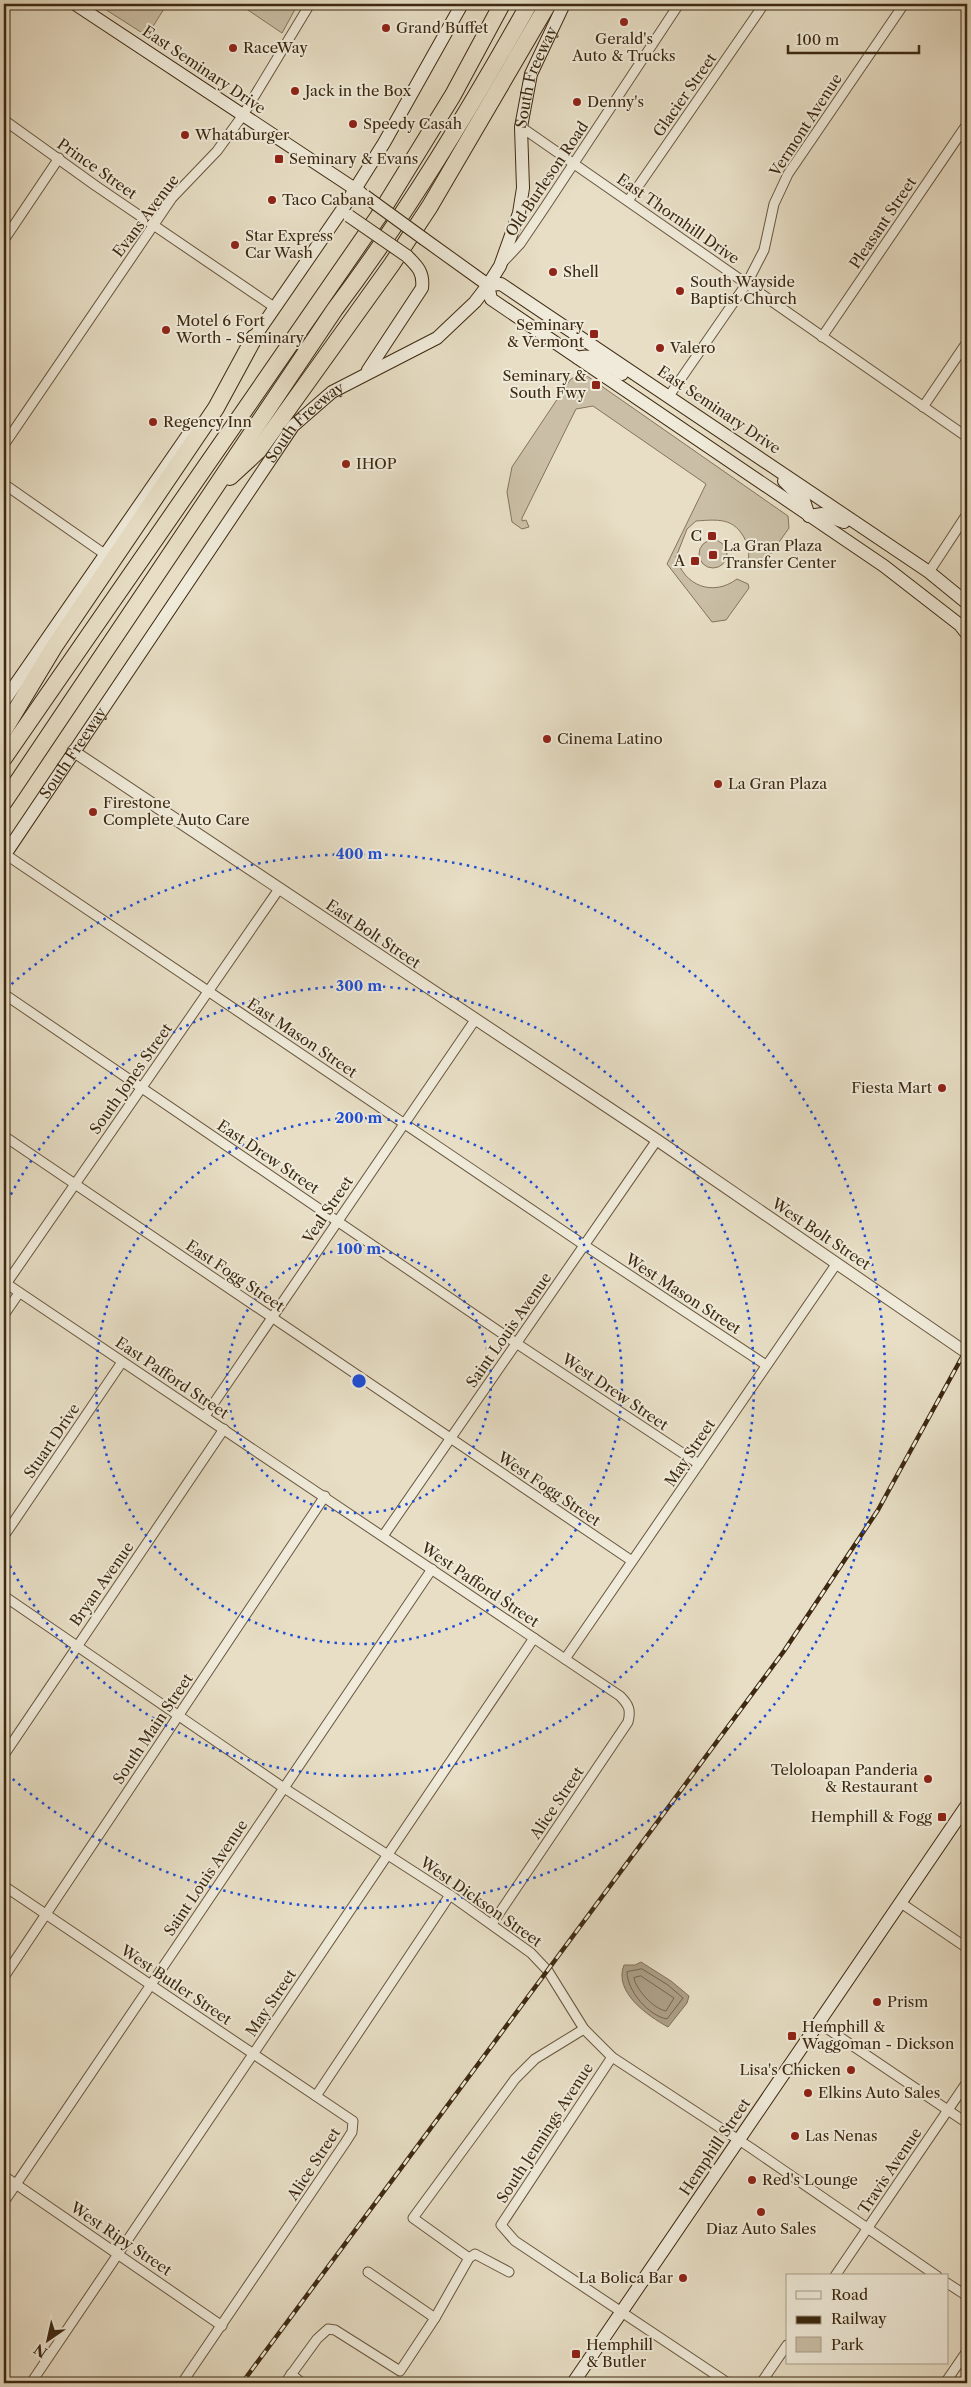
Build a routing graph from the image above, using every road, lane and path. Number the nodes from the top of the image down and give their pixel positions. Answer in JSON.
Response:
{"nodes":[{"id":1,"x":74,"y":4,"type":"edge"},
{"id":2,"x":310,"y":4,"type":"edge"},
{"id":3,"x":502,"y":4,"type":"edge"},
{"id":4,"x":529,"y":4,"type":"edge"},
{"id":5,"x":548,"y":4,"type":"edge"},
{"id":6,"x":564,"y":4,"type":"edge"},
{"id":7,"x":679,"y":4,"type":"edge"},
{"id":8,"x":764,"y":4,"type":"edge"},
{"id":9,"x":904,"y":4,"type":"edge"},
{"id":10,"x":460,"y":5,"type":"edge"},
{"id":11,"x":243,"y":116,"type":"junction"},
{"id":12,"x":4,"y":120,"type":"edge"},
{"id":13,"x":967,"y":124,"type":"edge"},
{"id":14,"x":521,"y":127,"type":"junction"},
{"id":15,"x":59,"y":158,"type":"junction"},
{"id":16,"x":574,"y":165,"type":"junction"},
{"id":17,"x":360,"y":193,"type":"junction"},
{"id":18,"x":628,"y":202,"type":"junction"},
{"id":19,"x":346,"y":213,"type":"junction"},
{"id":20,"x":153,"y":224,"type":"junction"},
{"id":21,"x":4,"y":240,"type":"edge"},
{"id":22,"x":500,"y":266,"type":"junction"},
{"id":23,"x":747,"y":284,"type":"junction"},
{"id":24,"x":488,"y":285,"type":"junction"},
{"id":25,"x":274,"y":307,"type":"junction"},
{"id":26,"x":822,"y":336,"type":"junction"},
{"id":27,"x":254,"y":338,"type":"junction"},
{"id":28,"x":967,"y":342,"type":"edge"},
{"id":29,"x":578,"y":358,"type":"junction"},
{"id":30,"x":367,"y":372,"type":"junction"},
{"id":31,"x":644,"y":379,"type":"junction"},
{"id":32,"x":670,"y":396,"type":"junction"},
{"id":33,"x":923,"y":407,"type":"junction"},
{"id":34,"x":967,"y":437,"type":"edge"},
{"id":35,"x":4,"y":445,"type":"edge"},
{"id":36,"x":761,"y":459,"type":"junction"},
{"id":37,"x":4,"y":484,"type":"edge"},
{"id":38,"x":208,"y":497,"type":"junction"},
{"id":39,"x":967,"y":514,"type":"edge"},
{"id":40,"x":809,"y":516,"type":"junction"},
{"id":41,"x":866,"y":531,"type":"junction"},
{"id":42,"x":106,"y":555,"type":"junction"},
{"id":43,"x":884,"y":566,"type":"junction"},
{"id":44,"x":929,"y":572,"type":"junction"},
{"id":45,"x":967,"y":603,"type":"edge"},
{"id":46,"x":967,"y":634,"type":"edge"},
{"id":47,"x":4,"y":701,"type":"edge"},
{"id":48,"x":4,"y":730,"type":"edge"},
{"id":49,"x":73,"y":751,"type":"junction"},
{"id":50,"x":4,"y":758,"type":"edge"},
{"id":51,"x":4,"y":802,"type":"edge"},
{"id":52,"x":4,"y":855,"type":"edge"},
{"id":53,"x":279,"y":889,"type":"junction"},
{"id":54,"x":208,"y":991,"type":"junction"},
{"id":55,"x":4,"y":994,"type":"edge"},
{"id":56,"x":474,"y":1020,"type":"junction"},
{"id":57,"x":142,"y":1088,"type":"junction"},
{"id":58,"x":404,"y":1124,"type":"junction"},
{"id":59,"x":4,"y":1136,"type":"edge"},
{"id":60,"x":657,"y":1140,"type":"junction"},
{"id":61,"x":75,"y":1184,"type":"junction"},
{"id":62,"x":337,"y":1221,"type":"junction"},
{"id":63,"x":584,"y":1246,"type":"junction"},
{"id":64,"x":837,"y":1263,"type":"junction"},
{"id":65,"x":5,"y":1283,"type":"edge"},
{"id":66,"x":19,"y":1292,"type":"junction"},
{"id":67,"x":4,"y":1315,"type":"edge"},
{"id":68,"x":272,"y":1318,"type":"junction"},
{"id":69,"x":516,"y":1343,"type":"junction"},
{"id":70,"x":967,"y":1353,"type":"edge"},
{"id":71,"x":122,"y":1362,"type":"junction"},
{"id":72,"x":766,"y":1365,"type":"junction"},
{"id":73,"x":205,"y":1416,"type":"junction"},
{"id":74,"x":224,"y":1429,"type":"junction"},
{"id":75,"x":450,"y":1439,"type":"junction"},
{"id":76,"x":699,"y":1464,"type":"junction"},
{"id":77,"x":325,"y":1496,"type":"junction"},
{"id":78,"x":4,"y":1536,"type":"edge"},
{"id":79,"x":383,"y":1536,"type":"junction"},
{"id":80,"x":632,"y":1561,"type":"junction"},
{"id":81,"x":432,"y":1569,"type":"junction"},
{"id":82,"x":4,"y":1596,"type":"edge"},
{"id":83,"x":534,"y":1638,"type":"junction"},
{"id":84,"x":76,"y":1646,"type":"junction"},
{"id":85,"x":565,"y":1659,"type":"junction"},
{"id":86,"x":620,"y":1696,"type":"joint"},
{"id":87,"x":179,"y":1715,"type":"junction"},
{"id":88,"x":4,"y":1755,"type":"edge"},
{"id":89,"x":284,"y":1788,"type":"junction"},
{"id":90,"x":967,"y":1805,"type":"edge"},
{"id":91,"x":388,"y":1854,"type":"junction"},
{"id":92,"x":4,"y":1886,"type":"edge"},
{"id":93,"x":450,"y":1895,"type":"junction"},
{"id":94,"x":901,"y":1903,"type":"junction"},
{"id":95,"x":46,"y":1915,"type":"junction"},
{"id":96,"x":492,"y":1924,"type":"junction"},
{"id":97,"x":967,"y":1948,"type":"edge"},
{"id":98,"x":4,"y":1977,"type":"edge"},
{"id":99,"x":151,"y":1985,"type":"junction"},
{"id":100,"x":819,"y":2023,"type":"junction"},
{"id":101,"x":584,"y":2029,"type":"junction"},
{"id":102,"x":253,"y":2054,"type":"junction"},
{"id":103,"x":612,"y":2057,"type":"junction"},
{"id":104,"x":967,"y":2082,"type":"edge"},
{"id":105,"x":316,"y":2096,"type":"junction"},
{"id":106,"x":948,"y":2110,"type":"junction"},
{"id":107,"x":967,"y":2123,"type":"edge"},
{"id":108,"x":739,"y":2140,"type":"junction"},
{"id":109,"x":4,"y":2176,"type":"edge"},
{"id":110,"x":16,"y":2184,"type":"junction"},
{"id":111,"x":4,"y":2202,"type":"edge"},
{"id":112,"x":867,"y":2228,"type":"junction"},
{"id":113,"x":118,"y":2253,"type":"junction"},
{"id":114,"x":469,"y":2258,"type":"junction"},
{"id":115,"x":368,"y":2272,"type":"dead end"},
{"id":116,"x":509,"y":2272,"type":"dead end"},
{"id":117,"x":836,"y":2274,"type":"edge"},
{"id":118,"x":934,"y":2274,"type":"edge"},
{"id":119,"x":948,"y":2284,"type":"edge"},
{"id":120,"x":967,"y":2296,"type":"edge"},
{"id":121,"x":622,"y":2312,"type":"junction"},
{"id":122,"x":435,"y":2318,"type":"junction"},
{"id":123,"x":222,"y":2326,"type":"junction"},
{"id":124,"x":786,"y":2346,"type":"edge"},
{"id":125,"x":967,"y":2351,"type":"edge"},
{"id":126,"x":291,"y":2374,"type":"junction"},
{"id":127,"x":31,"y":2383,"type":"edge"},
{"id":128,"x":182,"y":2383,"type":"edge"},
{"id":129,"x":285,"y":2383,"type":"edge"},
{"id":130,"x":302,"y":2383,"type":"edge"},
{"id":131,"x":573,"y":2383,"type":"edge"},
{"id":132,"x":728,"y":2383,"type":"edge"},
{"id":133,"x":761,"y":2383,"type":"edge"},
{"id":134,"x":945,"y":2383,"type":"edge"}],
"edges":[{"from":1,"to":11,"type":"main road","name":"East Seminary Drive"},
{"from":2,"to":11,"type":"street","name":"Evans Avenue"},
{"from":3,"to":50,"type":"highway"},
{"from":4,"to":38,"type":"highway","name":"South Freeway"},
{"from":5,"to":38,"type":"highway"},
{"from":6,"to":14,"type":"main road","name":"South Freeway"},
{"from":7,"to":16,"type":"street","name":"Old Burleson Road"},
{"from":8,"to":18,"type":"street","name":"Glacier Street"},
{"from":9,"to":23,"type":"street","name":"Vermont Avenue"},
{"from":10,"to":17,"type":"main road"},
{"from":11,"to":17,"type":"main road","name":"East Seminary Drive"},
{"from":11,"to":20,"type":"street","name":"Evans Avenue"},
{"from":12,"to":15,"type":"street","name":"Prince Street"},
{"from":13,"to":26,"type":"street","name":"Pleasant Street"},
{"from":14,"to":16,"type":"street","name":"East Thornhill Drive"},
{"from":14,"to":22,"type":"main road","name":"South Freeway"},
{"from":15,"to":20,"type":"street","name":"Prince Street"},
{"from":15,"to":21,"type":"street"},
{"from":16,"to":18,"type":"street","name":"East Thornhill Drive"},
{"from":16,"to":22,"type":"street","name":"Old Burleson Road"},
{"from":17,"to":19,"type":"main road"},
{"from":17,"to":24,"type":"main road","name":"East Seminary Drive","bridge":true},
{"from":18,"to":23,"type":"street","name":"East Thornhill Drive"},
{"from":19,"to":25,"type":"main road"},
{"from":19,"to":30,"type":"main road","bridge":true},
{"from":20,"to":25,"type":"street","name":"Prince Street"},
{"from":20,"to":35,"type":"street","name":"Evans Avenue"},
{"from":22,"to":24,"type":"main road","name":"South Freeway"},
{"from":23,"to":26,"type":"street","name":"East Thornhill Drive"},
{"from":23,"to":32,"type":"street","name":"Vermont Avenue"},
{"from":24,"to":29,"type":"main road","name":"East Seminary Drive"},
{"from":24,"to":30,"type":"main road","name":"South Freeway"},
{"from":24,"to":31,"type":"main road","name":"East Seminary Drive"},
{"from":25,"to":27,"type":"main road"},
{"from":26,"to":33,"type":"street","name":"East Thornhill Drive"},
{"from":27,"to":42,"type":"main road"},
{"from":27,"to":48,"type":"highway"},
{"from":28,"to":33,"type":"street"},
{"from":29,"to":31,"type":"main road"},
{"from":29,"to":40,"type":"main road","name":"East Seminary Drive"},
{"from":30,"to":49,"type":"main road","name":"South Freeway"},
{"from":31,"to":32,"type":"main road","name":"East Seminary Drive"},
{"from":32,"to":36,"type":"main road","name":"East Seminary Drive"},
{"from":33,"to":34,"type":"street","name":"East Thornhill Drive"},
{"from":36,"to":40,"type":"main road"},
{"from":36,"to":41,"type":"main road","name":"East Seminary Drive"},
{"from":37,"to":42,"type":"street"},
{"from":38,"to":51,"type":"highway","name":"South Freeway"},
{"from":39,"to":44,"type":"street"},
{"from":40,"to":41,"type":"main road"},
{"from":40,"to":43,"type":"main road","name":"East Seminary Drive"},
{"from":41,"to":44,"type":"main road","name":"East Seminary Drive"},
{"from":42,"to":47,"type":"main road"},
{"from":43,"to":44,"type":"main road"},
{"from":43,"to":46,"type":"main road"},
{"from":44,"to":45,"type":"main road","name":"East Seminary Drive"},
{"from":49,"to":52,"type":"main road","name":"South Freeway"},
{"from":49,"to":53,"type":"street","name":"East Bolt Street"},
{"from":52,"to":54,"type":"street","name":"East Mason Street"},
{"from":53,"to":54,"type":"street","name":"South Jones Street"},
{"from":53,"to":56,"type":"street","name":"East Bolt Street"},
{"from":54,"to":57,"type":"street","name":"South Jones Street"},
{"from":54,"to":58,"type":"street","name":"East Mason Street"},
{"from":55,"to":57,"type":"street","name":"East Drew Street"},
{"from":56,"to":58,"type":"street","name":"Veal Street"},
{"from":56,"to":60,"type":"street","name":"East Bolt Street"},
{"from":57,"to":61,"type":"street","name":"South Jones Street"},
{"from":57,"to":62,"type":"street","name":"East Drew Street"},
{"from":58,"to":62,"type":"street","name":"Veal Street"},
{"from":58,"to":63,"type":"street","name":"East Mason Street"},
{"from":59,"to":61,"type":"street","name":"East Fogg Street"},
{"from":60,"to":63,"type":"street","name":"Saint Louis Avenue"},
{"from":60,"to":64,"type":"street","name":"West Bolt Street"},
{"from":61,"to":65,"type":"street","name":"South Jones Street"},
{"from":61,"to":68,"type":"street","name":"East Fogg Street"},
{"from":62,"to":68,"type":"street","name":"Veal Street"},
{"from":62,"to":69,"type":"street","name":"East Drew Street"},
{"from":63,"to":69,"type":"street","name":"Saint Louis Avenue"},
{"from":63,"to":72,"type":"street","name":"West Mason Street"},
{"from":64,"to":70,"type":"street","name":"West Bolt Street"},
{"from":64,"to":72,"type":"street","name":"May Street"},
{"from":65,"to":66,"type":"street","name":"East Pafford Street"},
{"from":66,"to":67,"type":"street"},
{"from":66,"to":71,"type":"street","name":"East Pafford Street"},
{"from":68,"to":73,"type":"street","name":"Veal Street"},
{"from":68,"to":75,"type":"street","name":"East Fogg Street"},
{"from":69,"to":75,"type":"street","name":"Saint Louis Avenue"},
{"from":69,"to":76,"type":"street","name":"West Drew Street"},
{"from":71,"to":73,"type":"street","name":"East Pafford Street"},
{"from":71,"to":78,"type":"street","name":"Stuart Drive"},
{"from":72,"to":76,"type":"street","name":"May Street"},
{"from":73,"to":74,"type":"street","name":"East Pafford Street"},
{"from":74,"to":77,"type":"street","name":"East Pafford Street"},
{"from":74,"to":84,"type":"street","name":"Bryan Avenue"},
{"from":75,"to":79,"type":"street","name":"Saint Louis Avenue"},
{"from":75,"to":80,"type":"street","name":"West Fogg Street"},
{"from":76,"to":80,"type":"street","name":"May Street"},
{"from":77,"to":79,"type":"street","name":"West Pafford Street"},
{"from":77,"to":87,"type":"street","name":"South Main Street"},
{"from":79,"to":81,"type":"street","name":"West Pafford Street"},
{"from":80,"to":85,"type":"street","name":"May Street"},
{"from":81,"to":83,"type":"street","name":"West Pafford Street"},
{"from":81,"to":89,"type":"street","name":"Saint Louis Avenue"},
{"from":82,"to":84,"type":"street","name":"West Dickson Street"},
{"from":83,"to":85,"type":"street","name":"West Pafford Street"},
{"from":83,"to":91,"type":"street","name":"May Street"},
{"from":84,"to":87,"type":"street","name":"West Dickson Street"},
{"from":84,"to":88,"type":"street","name":"Bryan Avenue"},
{"from":85,"to":86,"type":"street","name":"West Pafford Street"},
{"from":86,"to":96,"type":"street","name":"Alice Street"},
{"from":87,"to":89,"type":"street","name":"West Dickson Street"},
{"from":87,"to":95,"type":"street","name":"South Main Street"},
{"from":89,"to":91,"type":"street","name":"West Dickson Street"},
{"from":89,"to":99,"type":"street","name":"Saint Louis Avenue"},
{"from":90,"to":94,"type":"main road","name":"Hemphill Street"},
{"from":91,"to":93,"type":"street","name":"West Dickson Street"},
{"from":91,"to":102,"type":"street","name":"May Street"},
{"from":92,"to":95,"type":"street","name":"West Butler Street"},
{"from":93,"to":96,"type":"street","name":"West Dickson Street"},
{"from":93,"to":105,"type":"street"},
{"from":94,"to":97,"type":"street"},
{"from":94,"to":100,"type":"main road","name":"Hemphill Street"},
{"from":95,"to":98,"type":"street","name":"South Main Street"},
{"from":95,"to":99,"type":"street","name":"West Butler Street"},
{"from":96,"to":101,"type":"street","name":"West Dickson Street"},
{"from":99,"to":102,"type":"street","name":"West Butler Street"},
{"from":99,"to":110,"type":"street","name":"Saint Louis Avenue"},
{"from":100,"to":106,"type":"street"},
{"from":100,"to":108,"type":"main road","name":"Hemphill Street"},
{"from":101,"to":103,"type":"street","name":"West Dickson Street"},
{"from":101,"to":114,"type":"street"},
{"from":102,"to":105,"type":"street","name":"West Butler Street"},
{"from":102,"to":113,"type":"street","name":"May Street"},
{"from":103,"to":108,"type":"street","name":"West Dickson Street"},
{"from":103,"to":121,"type":"street","name":"South Jennings Avenue"},
{"from":104,"to":106,"type":"street","name":"Travis Avenue"},
{"from":105,"to":123,"type":"street","name":"Alice Street"},
{"from":106,"to":107,"type":"street"},
{"from":106,"to":112,"type":"street","name":"Travis Avenue"},
{"from":108,"to":112,"type":"street","name":"West Dickson Street"},
{"from":108,"to":121,"type":"main road","name":"Hemphill Street"},
{"from":109,"to":110,"type":"street","name":"West Ripy Street"},
{"from":110,"to":111,"type":"street","name":"Saint Louis Avenue"},
{"from":110,"to":113,"type":"street","name":"West Ripy Street"},
{"from":112,"to":117,"type":"street","name":"Travis Avenue"},
{"from":112,"to":118,"type":"street","name":"West Dickson Street"},
{"from":113,"to":123,"type":"street","name":"West Ripy Street"},
{"from":113,"to":127,"type":"street","name":"May Street"},
{"from":114,"to":116,"type":"street"},
{"from":114,"to":122,"type":"street"},
{"from":115,"to":122,"type":"street"},
{"from":119,"to":120,"type":"street"},
{"from":121,"to":131,"type":"main road","name":"Hemphill Street"},
{"from":121,"to":132,"type":"street"},
{"from":122,"to":126,"type":"street"},
{"from":123,"to":128,"type":"street","name":"Alice Street"},
{"from":124,"to":133,"type":"street"},
{"from":125,"to":134,"type":"street"},
{"from":126,"to":129,"type":"street"},
{"from":126,"to":130,"type":"street"}]}
